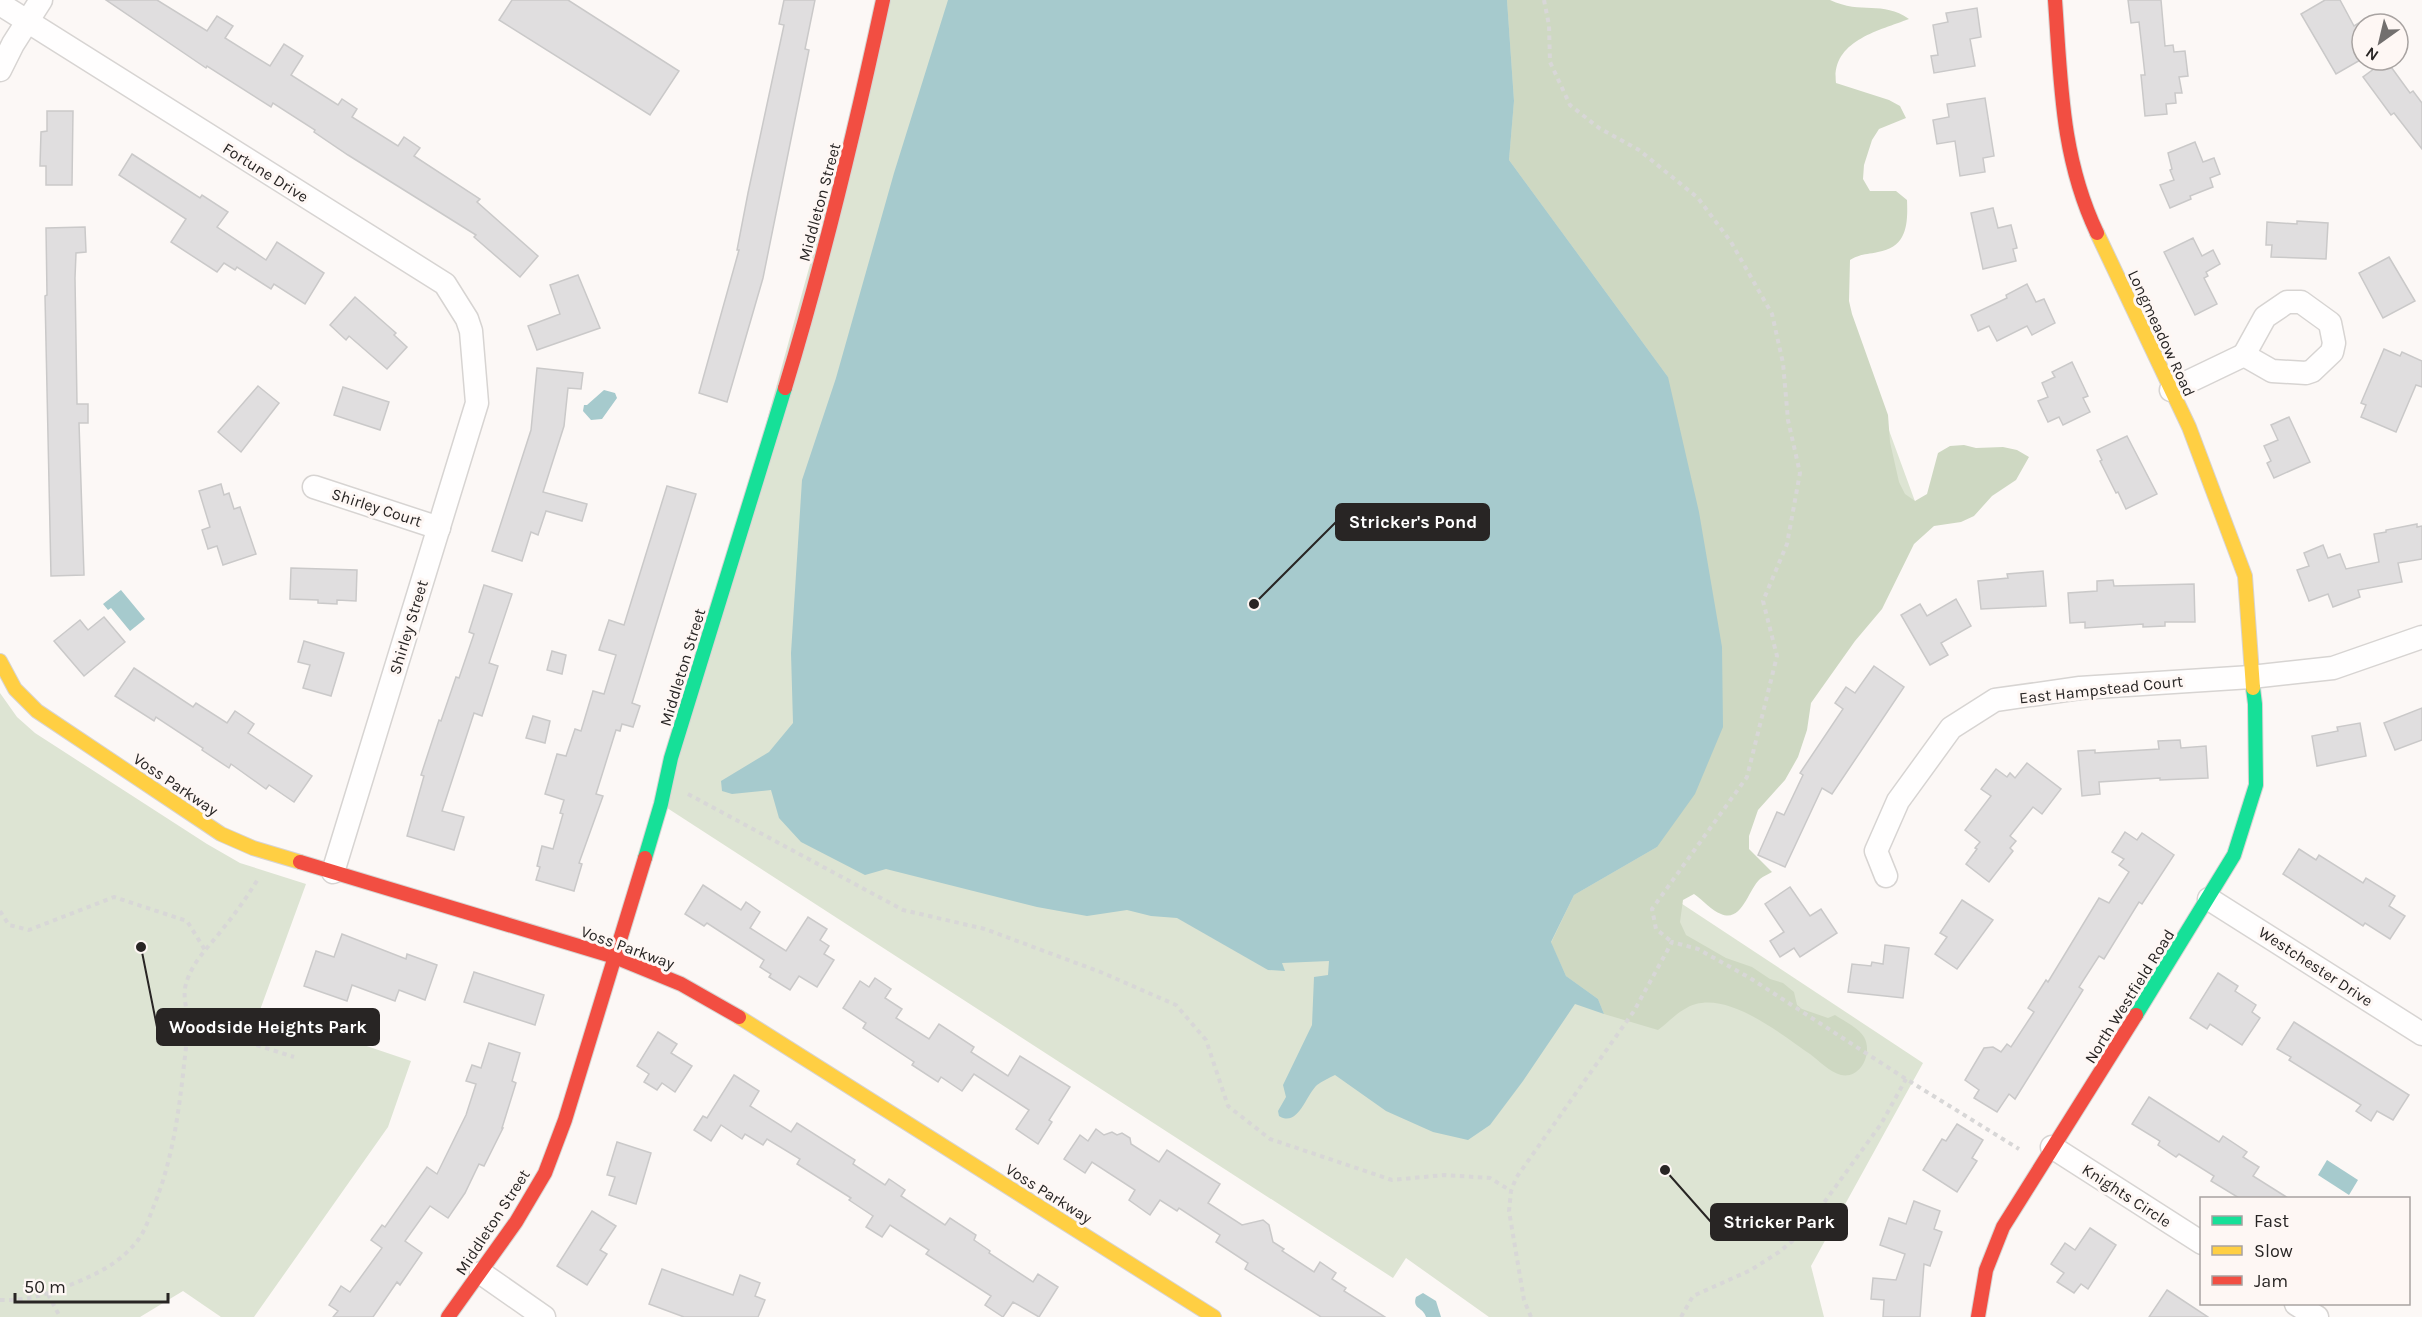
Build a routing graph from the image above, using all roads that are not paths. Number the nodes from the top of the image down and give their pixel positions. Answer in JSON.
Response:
{"nodes":[{"id":1,"x":41,"y":0,"type":"edge"},
{"id":2,"x":883,"y":0,"type":"edge"},
{"id":3,"x":2055,"y":0,"type":"edge"},
{"id":4,"x":0,"y":4,"type":"edge"},
{"id":5,"x":28,"y":22,"type":"junction"},
{"id":6,"x":0,"y":70,"type":"edge"},
{"id":7,"x":2244,"y":355,"type":"dead end"},
{"id":8,"x":475,"y":381,"type":"joint"},
{"id":9,"x":2171,"y":390,"type":"junction"},
{"id":10,"x":314,"y":487,"type":"dead end"},
{"id":11,"x":439,"y":528,"type":"junction"},
{"id":12,"x":2422,"y":637,"type":"edge"},
{"id":13,"x":3,"y":667,"type":"edge"},
{"id":14,"x":2251,"y":677,"type":"junction"},
{"id":15,"x":333,"y":872,"type":"junction"},
{"id":16,"x":1886,"y":876,"type":"dead end"},
{"id":17,"x":2209,"y":899,"type":"junction"},
{"id":18,"x":615,"y":957,"type":"junction"},
{"id":19,"x":2422,"y":1034,"type":"edge"},
{"id":20,"x":2052,"y":1147,"type":"junction"},
{"id":21,"x":2200,"y":1242,"type":"edge"},
{"id":22,"x":481,"y":1273,"type":"junction"},
{"id":23,"x":2298,"y":1305,"type":"edge"},
{"id":24,"x":448,"y":1317,"type":"edge"},
{"id":25,"x":544,"y":1317,"type":"edge"},
{"id":26,"x":1214,"y":1317,"type":"edge"},
{"id":27,"x":1978,"y":1317,"type":"edge"},
{"id":28,"x":2317,"y":1317,"type":"edge"}],
"edges":[{"from":1,"to":5,"type":"street"},
{"from":2,"to":18,"type":"street","name":"Middleton Street"},
{"from":3,"to":9,"type":"street","name":"Longmeadow Road"},
{"from":4,"to":5,"type":"street","name":"Fortune Drive"},
{"from":5,"to":6,"type":"street"},
{"from":5,"to":8,"type":"street","name":"Fortune Drive"},
{"from":7,"to":9,"type":"street"},
{"from":8,"to":11,"type":"street","name":"Shirley Street"},
{"from":9,"to":14,"type":"street","name":"Longmeadow Road"},
{"from":10,"to":11,"type":"street","name":"Shirley Court"},
{"from":11,"to":15,"type":"street","name":"Shirley Street"},
{"from":12,"to":14,"type":"street","name":"East Hampstead Court"},
{"from":13,"to":15,"type":"street","name":"Voss Parkway"},
{"from":14,"to":16,"type":"street","name":"East Hampstead Court"},
{"from":14,"to":17,"type":"street","name":"North Westfield Road"},
{"from":15,"to":18,"type":"street","name":"Voss Parkway"},
{"from":17,"to":19,"type":"street","name":"Westchester Drive"},
{"from":17,"to":20,"type":"street","name":"North Westfield Road"},
{"from":18,"to":22,"type":"street","name":"Middleton Street"},
{"from":18,"to":26,"type":"street","name":"Voss Parkway"},
{"from":20,"to":21,"type":"street","name":"Knights Circle"},
{"from":20,"to":27,"type":"street","name":"North Westfield Road"},
{"from":22,"to":24,"type":"street","name":"Middleton Street"},
{"from":22,"to":25,"type":"street"},
{"from":23,"to":28,"type":"street"}]}
